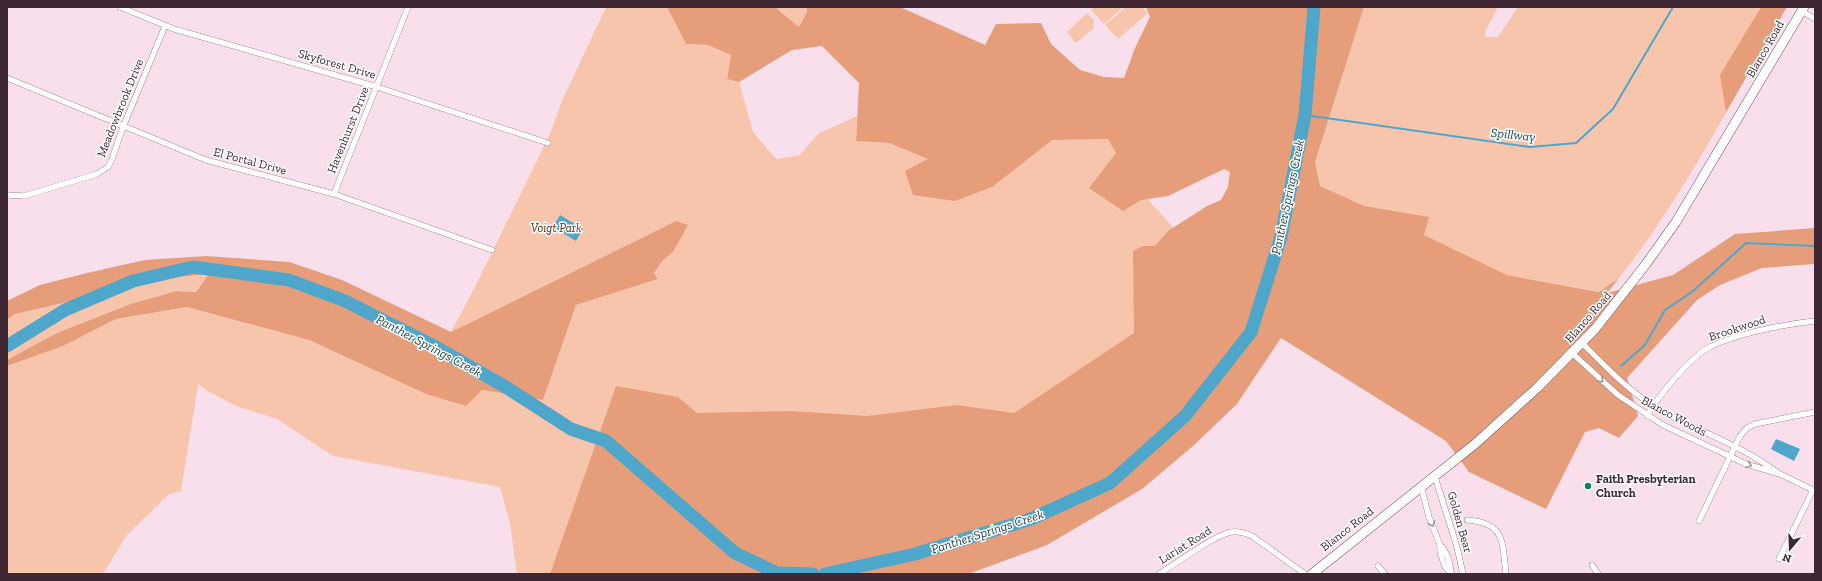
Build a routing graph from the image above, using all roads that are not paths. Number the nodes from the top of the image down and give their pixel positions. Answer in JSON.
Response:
{"nodes":[{"id":1,"x":120,"y":7,"type":"edge"},
{"id":2,"x":408,"y":7,"type":"edge"},
{"id":3,"x":1803,"y":9,"type":"edge"},
{"id":4,"x":1815,"y":19,"type":"edge"},
{"id":5,"x":165,"y":26,"type":"junction"},
{"id":6,"x":7,"y":78,"type":"edge"},
{"id":7,"x":377,"y":87,"type":"junction"},
{"id":8,"x":123,"y":127,"type":"junction"},
{"id":9,"x":548,"y":143,"type":"dead end"},
{"id":10,"x":334,"y":194,"type":"junction"},
{"id":11,"x":7,"y":195,"type":"edge"},
{"id":12,"x":492,"y":250,"type":"dead end"},
{"id":13,"x":1815,"y":322,"type":"edge"},
{"id":14,"x":1582,"y":343,"type":"junction"},
{"id":15,"x":1572,"y":353,"type":"junction"},
{"id":16,"x":1653,"y":405,"type":"junction"},
{"id":17,"x":1815,"y":412,"type":"edge"},
{"id":18,"x":1647,"y":416,"type":"junction"},
{"id":19,"x":1735,"y":447,"type":"junction"},
{"id":20,"x":1730,"y":457,"type":"junction"},
{"id":21,"x":1780,"y":474,"type":"junction"},
{"id":22,"x":1435,"y":477,"type":"junction"},
{"id":23,"x":1421,"y":486,"type":"junction"},
{"id":24,"x":1814,"y":490,"type":"edge"},
{"id":25,"x":1468,"y":520,"type":"dead end"},
{"id":26,"x":1699,"y":521,"type":"dead end"},
{"id":27,"x":1779,"y":559,"type":"dead end"},
{"id":28,"x":1592,"y":565,"type":"dead end"},
{"id":29,"x":1378,"y":566,"type":"dead end"},
{"id":30,"x":1452,"y":573,"type":"edge"},
{"id":31,"x":1159,"y":574,"type":"edge"},
{"id":32,"x":1305,"y":574,"type":"edge"},
{"id":33,"x":1312,"y":574,"type":"edge"},
{"id":34,"x":1385,"y":574,"type":"edge"},
{"id":35,"x":1463,"y":574,"type":"edge"},
{"id":36,"x":1506,"y":574,"type":"edge"},
{"id":37,"x":1598,"y":574,"type":"edge"}],
"edges":[{"from":1,"to":5,"type":"street","name":"Skyforest Drive"},
{"from":2,"to":7,"type":"street","name":"Havenhurst Drive"},
{"from":3,"to":4,"type":"street"},
{"from":3,"to":14,"type":"main road","name":"Blanco Road"},
{"from":5,"to":7,"type":"street","name":"Skyforest Drive"},
{"from":5,"to":8,"type":"street","name":"Meadowbrook Drive"},
{"from":6,"to":8,"type":"street","name":"El Portal Drive"},
{"from":7,"to":9,"type":"street","name":"Skyforest Drive"},
{"from":7,"to":10,"type":"street","name":"Havenhurst Drive"},
{"from":8,"to":10,"type":"street","name":"El Portal Drive"},
{"from":8,"to":11,"type":"street","name":"Meadowbrook Drive"},
{"from":10,"to":12,"type":"street","name":"El Portal Drive"},
{"from":13,"to":16,"type":"street","name":"Brookwood"},
{"from":14,"to":15,"type":"main road","name":"Blanco Road"},
{"from":14,"to":16,"type":"street","name":"Blanco Woods"},
{"from":15,"to":18,"type":"street","name":"Blanco Woods","one_way":true},
{"from":15,"to":22,"type":"main road","name":"Blanco Road"},
{"from":16,"to":18,"type":"street","name":"Brookwood"},
{"from":16,"to":19,"type":"street","name":"Blanco Woods"},
{"from":17,"to":19,"type":"street"},
{"from":18,"to":20,"type":"street","name":"Blanco Woods"},
{"from":19,"to":20,"type":"street"},
{"from":19,"to":21,"type":"street","name":"Blanco Woods"},
{"from":20,"to":21,"type":"street","name":"Blanco Woods","one_way":true},
{"from":20,"to":26,"type":"street"},
{"from":21,"to":24,"type":"street","name":"Blanco Woods"},
{"from":22,"to":23,"type":"main road","name":"Blanco Road"},
{"from":22,"to":35,"type":"street","name":"Golden Bear"},
{"from":23,"to":30,"type":"street","one_way":true},
{"from":23,"to":33,"type":"main road","name":"Blanco Road"},
{"from":24,"to":27,"type":"street"},
{"from":25,"to":36,"type":"street"},
{"from":28,"to":37,"type":"street"},
{"from":29,"to":34,"type":"street"},
{"from":31,"to":32,"type":"street","name":"Lariat Road"}]}
